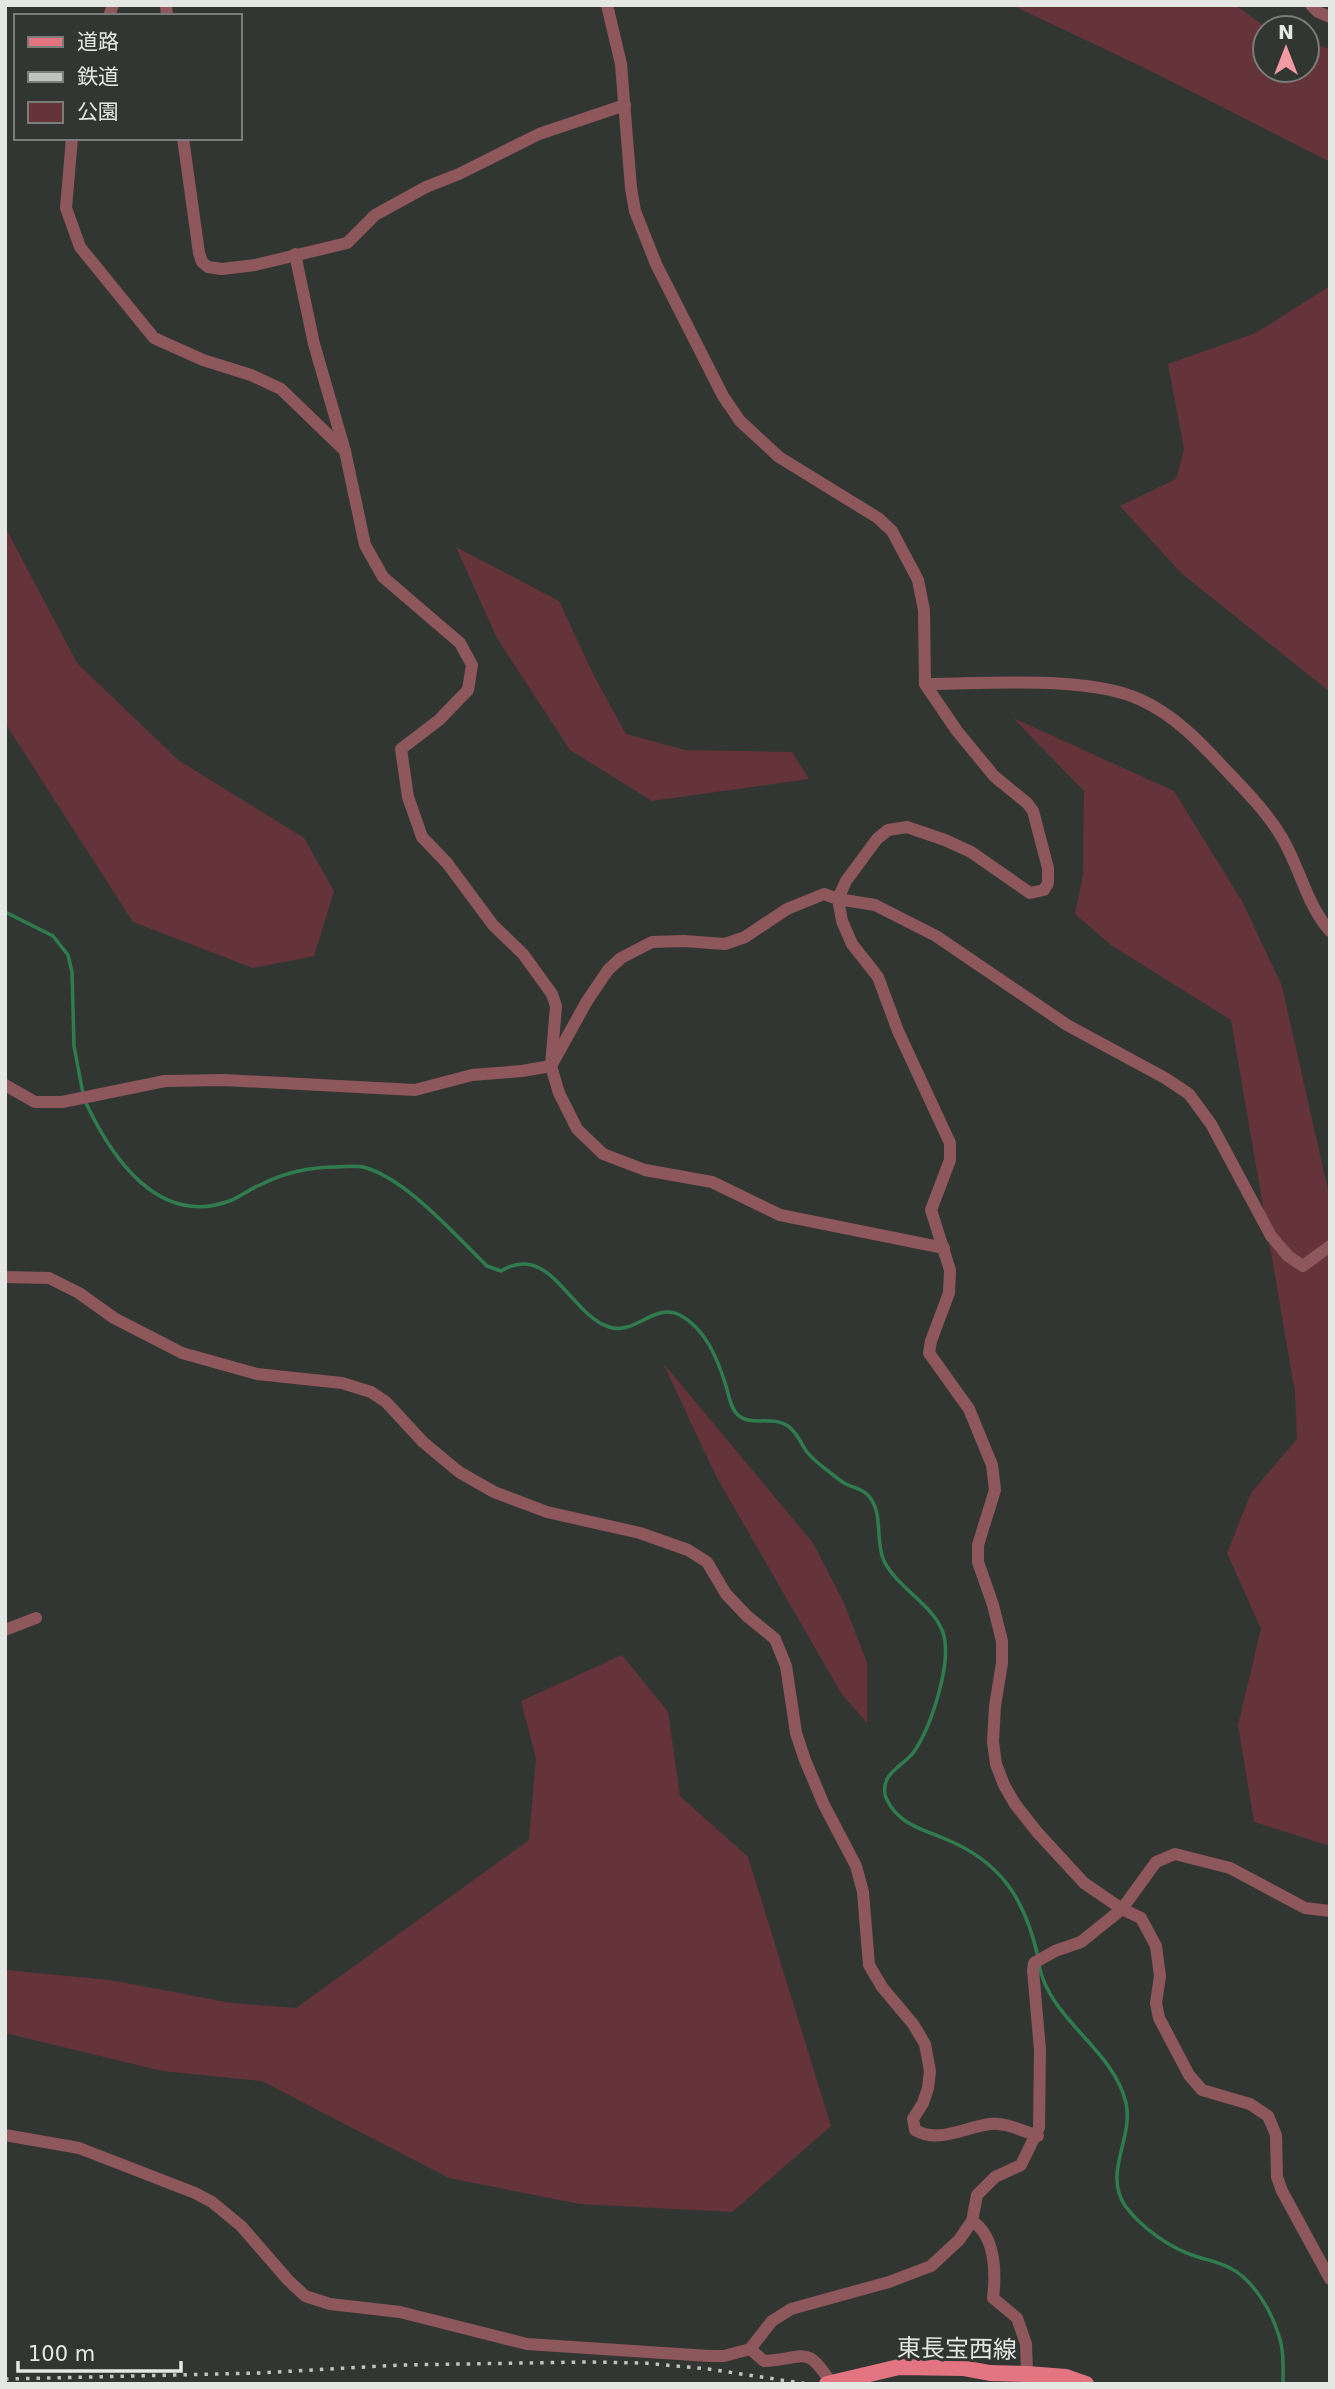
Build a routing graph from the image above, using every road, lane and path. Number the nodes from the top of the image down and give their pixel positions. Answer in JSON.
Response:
{"nodes":[{"id":1,"x":607,"y":5,"type":"edge"},
{"id":2,"x":1311,"y":5,"type":"edge"},
{"id":3,"x":1330,"y":17,"type":"edge"},
{"id":4,"x":625,"y":105,"type":"junction"},
{"id":5,"x":72,"y":140,"type":"edge"},
{"id":6,"x":183,"y":140,"type":"edge"},
{"id":7,"x":295,"y":254,"type":"junction"},
{"id":8,"x":345,"y":451,"type":"junction"},
{"id":9,"x":925,"y":684,"type":"junction"},
{"id":10,"x":838,"y":899,"type":"junction"},
{"id":11,"x":1330,"y":931,"type":"edge"},
{"id":12,"x":551,"y":1066,"type":"junction"},
{"id":13,"x":5,"y":1085,"type":"edge"},
{"id":14,"x":1330,"y":1246,"type":"edge"},
{"id":15,"x":944,"y":1248,"type":"junction"},
{"id":16,"x":5,"y":1277,"type":"edge"},
{"id":17,"x":36,"y":1618,"type":"dead end"},
{"id":18,"x":5,"y":1629,"type":"edge"},
{"id":19,"x":1122,"y":1909,"type":"junction"},
{"id":20,"x":1330,"y":1910,"type":"edge"},
{"id":21,"x":5,"y":2135,"type":"edge"},
{"id":22,"x":1038,"y":2136,"type":"junction"},
{"id":23,"x":972,"y":2221,"type":"junction"},
{"id":24,"x":1330,"y":2279,"type":"edge"},
{"id":25,"x":750,"y":2349,"type":"junction"},
{"id":26,"x":1027,"y":2374,"type":"junction"},
{"id":27,"x":829,"y":2383,"type":"edge"},
{"id":28,"x":1086,"y":2384,"type":"edge"}],
"edges":[{"from":1,"to":4,"type":"street"},
{"from":2,"to":3,"type":"street"},
{"from":4,"to":7,"type":"street"},
{"from":4,"to":9,"type":"street"},
{"from":5,"to":8,"type":"street"},
{"from":6,"to":7,"type":"street"},
{"from":7,"to":8,"type":"street"},
{"from":8,"to":12,"type":"street"},
{"from":9,"to":10,"type":"street"},
{"from":9,"to":11,"type":"street"},
{"from":10,"to":12,"type":"street"},
{"from":10,"to":14,"type":"street"},
{"from":10,"to":15,"type":"street"},
{"from":12,"to":13,"type":"street"},
{"from":12,"to":15,"type":"street"},
{"from":15,"to":19,"type":"street"},
{"from":16,"to":22,"type":"street"},
{"from":17,"to":18,"type":"street"},
{"from":19,"to":20,"type":"street"},
{"from":19,"to":22,"type":"street"},
{"from":19,"to":24,"type":"street"},
{"from":21,"to":25,"type":"street"},
{"from":22,"to":23,"type":"street"},
{"from":23,"to":25,"type":"street"},
{"from":23,"to":26,"type":"street"},
{"from":25,"to":27,"type":"street"},
{"from":26,"to":27,"type":"main road","name":"東長宝西線"},
{"from":26,"to":28,"type":"main road","name":"東長宝西線"}]}
